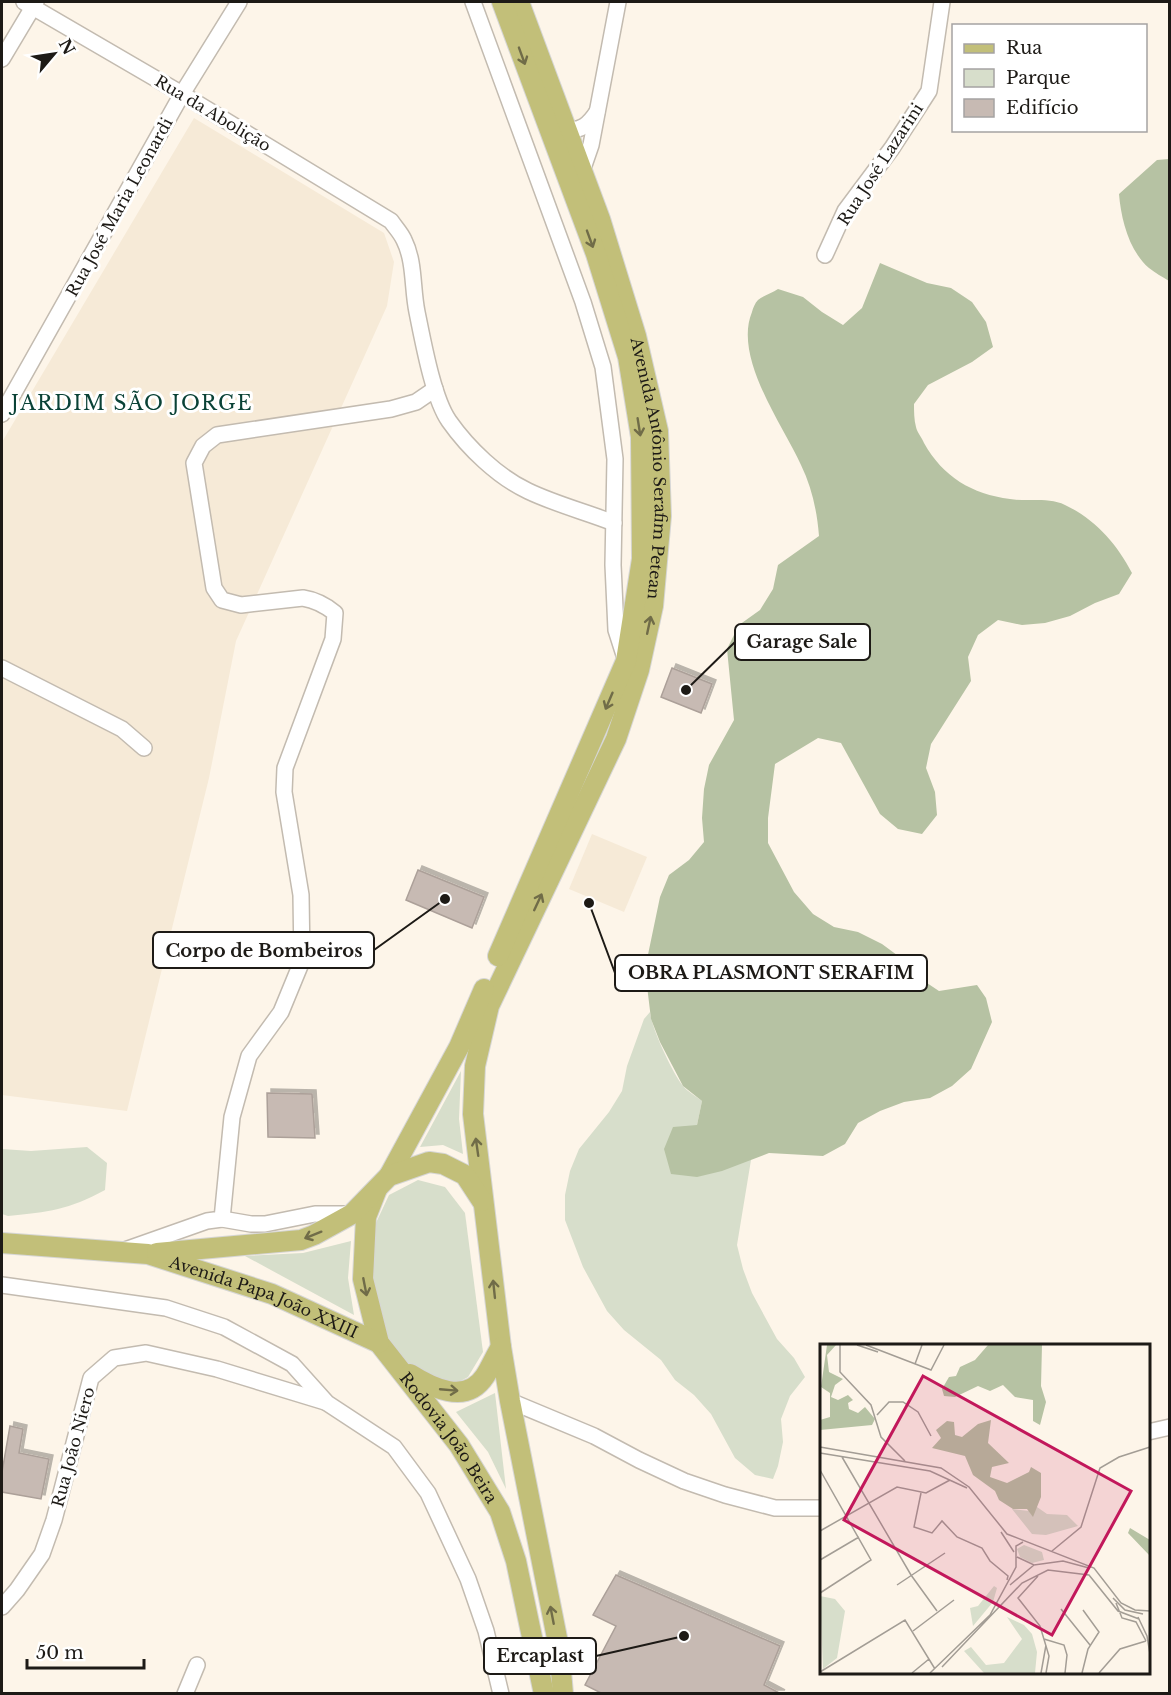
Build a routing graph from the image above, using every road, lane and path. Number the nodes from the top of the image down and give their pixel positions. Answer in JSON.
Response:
{"nodes":[{"id":1,"x":239,"y":2,"type":"edge"},
{"id":2,"x":473,"y":2,"type":"edge"},
{"id":3,"x":502,"y":2,"type":"edge"},
{"id":4,"x":519,"y":2,"type":"edge"},
{"id":5,"x":618,"y":2,"type":"edge"},
{"id":6,"x":942,"y":2,"type":"edge"},
{"id":7,"x":31,"y":3,"type":"edge"},
{"id":8,"x":2,"y":59,"type":"edge"},
{"id":9,"x":182,"y":94,"type":"junction"},
{"id":10,"x":597,"y":112,"type":"junction"},
{"id":11,"x":566,"y":129,"type":"junction"},
{"id":12,"x":582,"y":172,"type":"junction"},
{"id":13,"x":573,"y":191,"type":"junction"},
{"id":14,"x":825,"y":255,"type":"dead end"},
{"id":15,"x":435,"y":389,"type":"junction"},
{"id":16,"x":2,"y":414,"type":"edge"},
{"id":17,"x":614,"y":523,"type":"junction"},
{"id":18,"x":626,"y":661,"type":"junction"},
{"id":19,"x":2,"y":668,"type":"edge"},
{"id":20,"x":144,"y":748,"type":"dead end"},
{"id":21,"x":459,"y":1047,"type":"joint"},
{"id":22,"x":383,"y":1183,"type":"junction"},
{"id":23,"x":485,"y":1205,"type":"junction"},
{"id":24,"x":352,"y":1214,"type":"junction"},
{"id":25,"x":222,"y":1219,"type":"junction"},
{"id":26,"x":2,"y":1243,"type":"edge"},
{"id":27,"x":121,"y":1251,"type":"junction"},
{"id":28,"x":148,"y":1254,"type":"junction"},
{"id":29,"x":2,"y":1284,"type":"edge"},
{"id":30,"x":379,"y":1343,"type":"junction"},
{"id":31,"x":501,"y":1347,"type":"junction"},
{"id":32,"x":398,"y":1365,"type":"junction"},
{"id":33,"x":510,"y":1401,"type":"junction"},
{"id":34,"x":327,"y":1403,"type":"junction"},
{"id":35,"x":1170,"y":1427,"type":"edge"},
{"id":36,"x":1150,"y":1432,"type":"edge"},
{"id":37,"x":820,"y":1508,"type":"edge"},
{"id":38,"x":2,"y":1607,"type":"edge"},
{"id":39,"x":196,"y":1665,"type":"dead end"},
{"id":40,"x":185,"y":1694,"type":"edge"},
{"id":41,"x":501,"y":1694,"type":"edge"},
{"id":42,"x":544,"y":1694,"type":"edge"},
{"id":43,"x":563,"y":1694,"type":"edge"}],
"edges":[{"from":1,"to":9,"type":"street","name":"Rua José Maria Leonardi"},
{"from":2,"to":17,"type":"street","name":"Avenida Antônio Serafim Petean"},
{"from":3,"to":13,"type":"main road","name":"Avenida Antônio Serafim Petean","one_way":true},
{"from":4,"to":11,"type":"main road","name":"Avenida Antônio Serafim Petean"},
{"from":5,"to":10,"type":"street"},
{"from":6,"to":14,"type":"street","name":"Rua José Lazarini"},
{"from":7,"to":8,"type":"street"},
{"from":7,"to":9,"type":"street","name":"Rua da Abolição"},
{"from":9,"to":15,"type":"street","name":"Rua da Abolição"},
{"from":9,"to":16,"type":"street","name":"Rua José Maria Leonardi"},
{"from":10,"to":11,"type":"street"},
{"from":10,"to":12,"type":"street"},
{"from":11,"to":12,"type":"main road","name":"Avenida Antônio Serafim Petean"},
{"from":12,"to":13,"type":"street"},
{"from":23,"to":12,"type":"main road","name":"Avenida Antônio Serafim Petean","one_way":true},
{"from":13,"to":18,"type":"main road","name":"Avenida Antônio Serafim Petean","one_way":true},
{"from":15,"to":17,"type":"street"},
{"from":15,"to":25,"type":"street"},
{"from":17,"to":18,"type":"street","name":"Avenida Antônio Serafim Petean"},
{"from":18,"to":21,"type":"main road","name":"Avenida Antônio Serafim Petean","one_way":true},
{"from":19,"to":20,"type":"street"},
{"from":21,"to":22,"type":"main road","name":"Rodovia João Beira"},
{"from":22,"to":23,"type":"main road"},
{"from":22,"to":24,"type":"main road","name":"Avenida Papa João XXIII"},
{"from":22,"to":30,"type":"main road","name":"Rodovia João Beira","one_way":true},
{"from":31,"to":23,"type":"main road","one_way":true},
{"from":24,"to":25,"type":"street"},
{"from":24,"to":28,"type":"main road","name":"Avenida Papa João XXIII","one_way":true},
{"from":25,"to":27,"type":"street"},
{"from":26,"to":27,"type":"main road","name":"Avenida Papa João XXIII"},
{"from":27,"to":28,"type":"main road","name":"Avenida Papa João XXIII"},
{"from":28,"to":30,"type":"main road","name":"Avenida Papa João XXIII"},
{"from":29,"to":34,"type":"street"},
{"from":30,"to":32,"type":"main road","name":"Rodovia João Beira"},
{"from":32,"to":31,"type":"main road","one_way":true},
{"from":31,"to":33,"type":"main road"},
{"from":32,"to":42,"type":"main road","name":"Rodovia João Beira"},
{"from":33,"to":37,"type":"street"},
{"from":43,"to":33,"type":"main road","one_way":true},
{"from":34,"to":38,"type":"street","name":"Rua João Niero"},
{"from":34,"to":41,"type":"street"},
{"from":35,"to":36,"type":"street"},
{"from":39,"to":40,"type":"street"}]}
